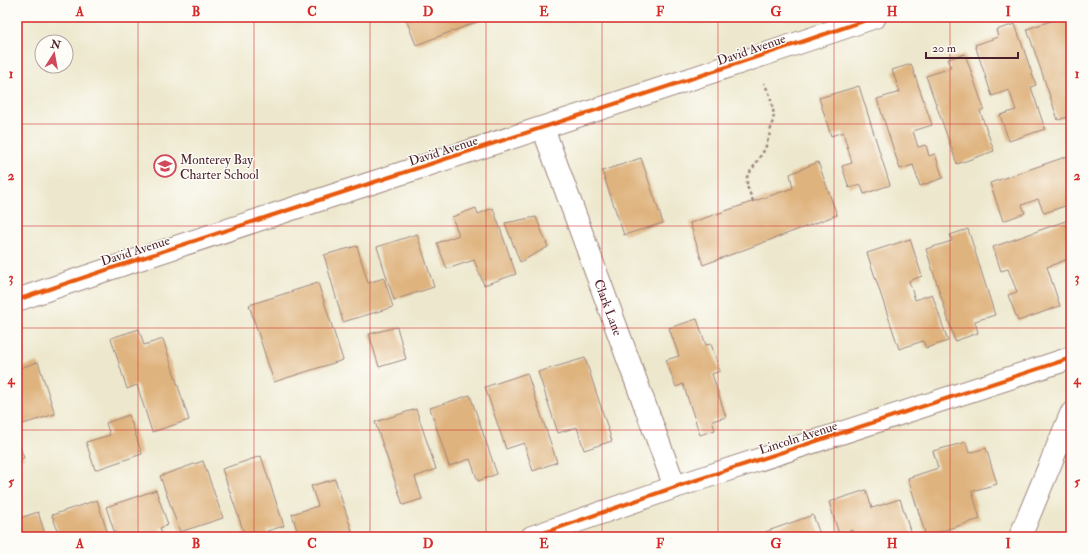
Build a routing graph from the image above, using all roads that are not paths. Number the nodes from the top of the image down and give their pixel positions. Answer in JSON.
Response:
{"nodes":[{"id":1,"x":875,"y":17,"type":"edge"},
{"id":2,"x":543,"y":128,"type":"junction"},
{"id":3,"x":17,"y":300,"type":"edge"},
{"id":4,"x":1071,"y":358,"type":"edge"},
{"id":5,"x":1071,"y":414,"type":"edge"},
{"id":6,"x":675,"y":487,"type":"junction"},
{"id":7,"x":532,"y":537,"type":"edge"},
{"id":8,"x":1020,"y":537,"type":"edge"}],
"edges":[{"from":1,"to":2,"type":"street","name":"David Avenue"},
{"from":2,"to":3,"type":"street","name":"David Avenue"},
{"from":2,"to":6,"type":"street","name":"Clark Lane"},
{"from":4,"to":6,"type":"street","name":"Lincoln Avenue"},
{"from":5,"to":8,"type":"street"},
{"from":6,"to":7,"type":"street","name":"Lincoln Avenue"}]}
